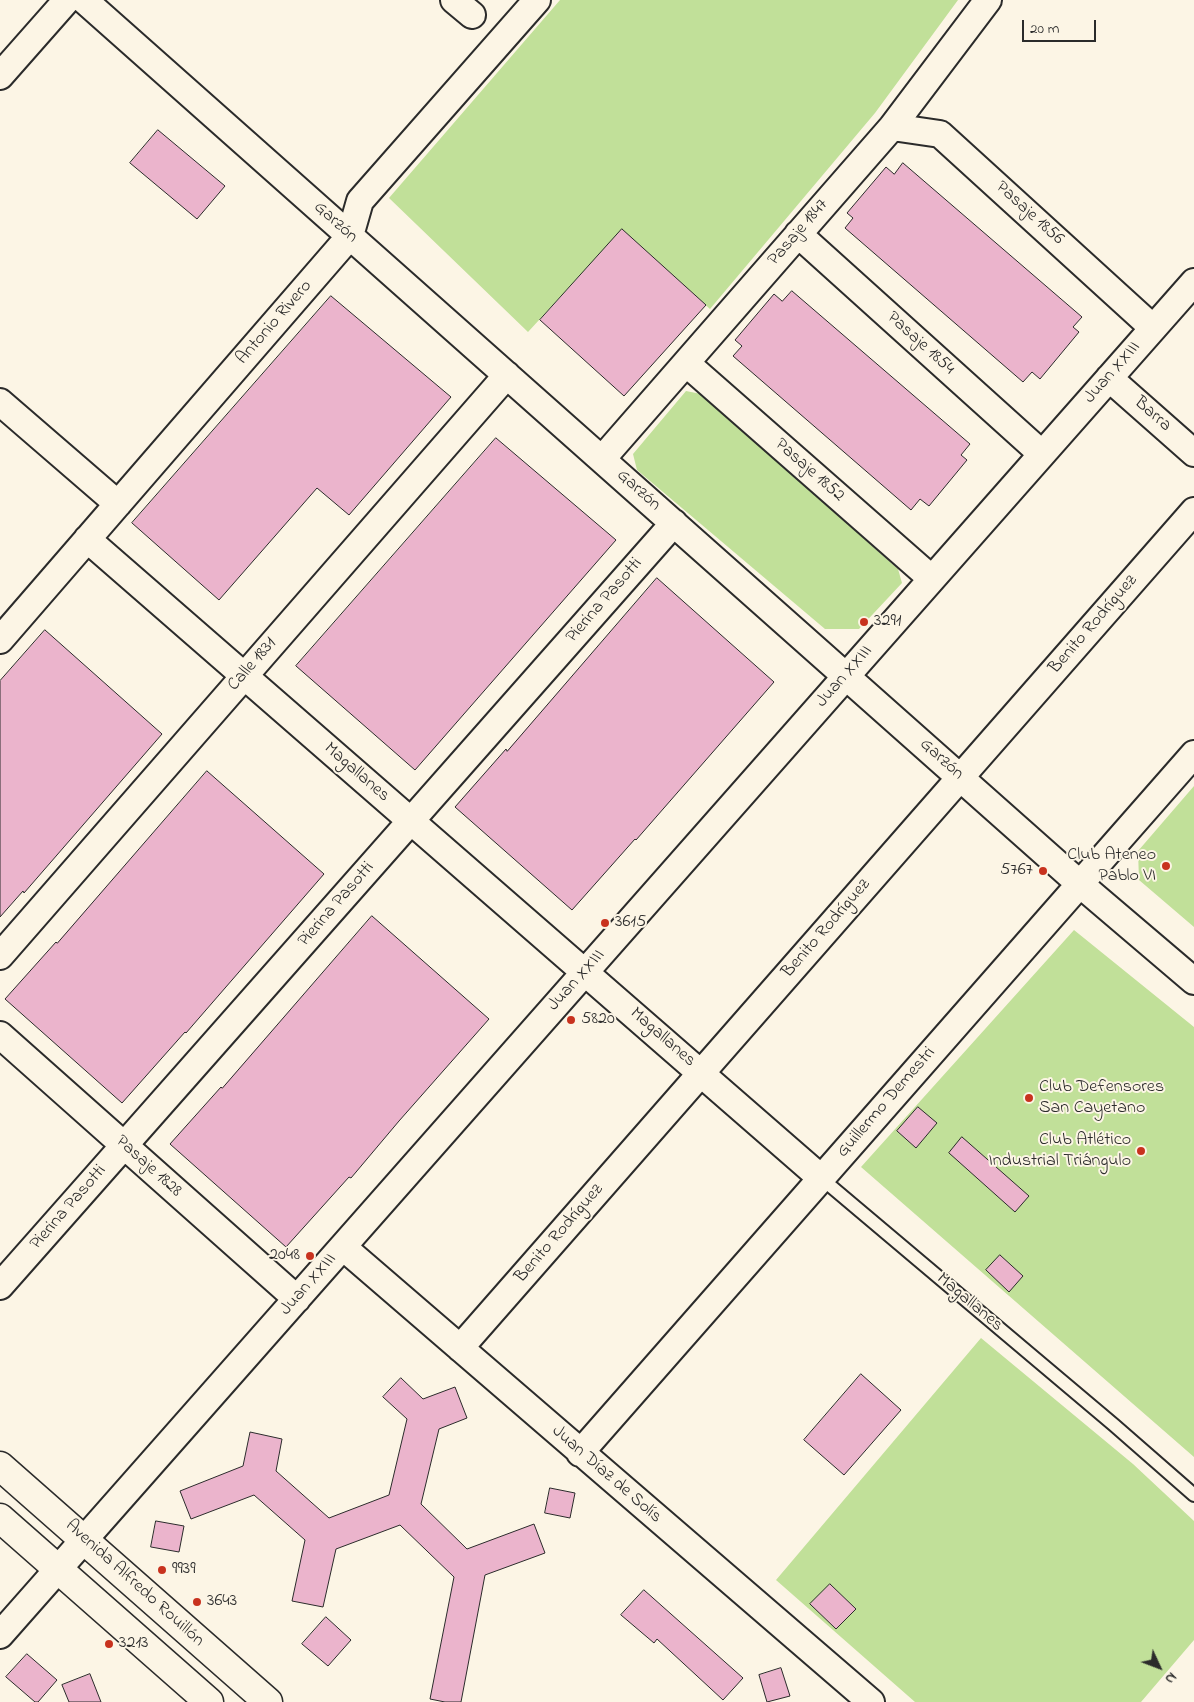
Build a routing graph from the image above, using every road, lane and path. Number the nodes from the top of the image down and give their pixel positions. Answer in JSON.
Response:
{"nodes":[{"id":1,"x":67,"y":0,"type":"edge"},
{"id":2,"x":84,"y":0,"type":"edge"},
{"id":3,"x":536,"y":0,"type":"edge"},
{"id":4,"x":988,"y":0,"type":"edge"},
{"id":5,"x":0,"y":76,"type":"edge"},
{"id":6,"x":892,"y":127,"type":"junction"},
{"id":7,"x":798,"y":234,"type":"junction"},
{"id":8,"x":350,"y":236,"type":"junction"},
{"id":9,"x":1194,"y":282,"type":"edge"},
{"id":10,"x":1153,"y":328,"type":"junction"},
{"id":11,"x":686,"y":362,"type":"junction"},
{"id":12,"x":507,"y":375,"type":"junction"},
{"id":13,"x":1109,"y":378,"type":"junction"},
{"id":14,"x":0,"y":402,"type":"edge"},
{"id":15,"x":1194,"y":453,"type":"edge"},
{"id":16,"x":1042,"y":454,"type":"junction"},
{"id":17,"x":602,"y":459,"type":"junction"},
{"id":18,"x":118,"y":504,"type":"junction"},
{"id":19,"x":1194,"y":511,"type":"edge"},
{"id":20,"x":674,"y":523,"type":"junction"},
{"id":21,"x":87,"y":539,"type":"junction"},
{"id":22,"x":932,"y":579,"type":"junction"},
{"id":23,"x":0,"y":640,"type":"edge"},
{"id":24,"x":244,"y":676,"type":"junction"},
{"id":25,"x":846,"y":676,"type":"junction"},
{"id":26,"x":1194,"y":754,"type":"edge"},
{"id":27,"x":960,"y":777,"type":"junction"},
{"id":28,"x":411,"y":820,"type":"junction"},
{"id":29,"x":1080,"y":884,"type":"junction"},
{"id":30,"x":0,"y":956,"type":"edge"},
{"id":31,"x":586,"y":971,"type":"junction"},
{"id":32,"x":1194,"y":981,"type":"edge"},
{"id":33,"x":0,"y":1035,"type":"edge"},
{"id":34,"x":701,"y":1072,"type":"junction"},
{"id":35,"x":124,"y":1146,"type":"junction"},
{"id":36,"x":822,"y":1178,"type":"junction"},
{"id":37,"x":343,"y":1246,"type":"junction"},
{"id":38,"x":0,"y":1286,"type":"edge"},
{"id":39,"x":297,"y":1299,"type":"junction"},
{"id":40,"x":460,"y":1348,"type":"junction"},
{"id":41,"x":580,"y":1453,"type":"junction"},
{"id":42,"x":0,"y":1466,"type":"edge"},
{"id":43,"x":1194,"y":1495,"type":"edge"},
{"id":44,"x":0,"y":1518,"type":"edge"},
{"id":45,"x":85,"y":1540,"type":"junction"},
{"id":46,"x":58,"y":1569,"type":"junction"},
{"id":47,"x":0,"y":1635,"type":"edge"},
{"id":48,"x":209,"y":1702,"type":"edge"},
{"id":49,"x":268,"y":1702,"type":"edge"},
{"id":50,"x":871,"y":1702,"type":"edge"}],
"edges":[{"from":1,"to":5,"type":"street"},
{"from":2,"to":8,"type":"street","name":"Garzón"},
{"from":3,"to":8,"type":"street","name":"Antonio Rivero"},
{"from":4,"to":6,"type":"street","name":"Pasaje 1847"},
{"from":6,"to":7,"type":"street","name":"Pasaje 1847"},
{"from":6,"to":10,"type":"street","name":"Pasaje 1856"},
{"from":7,"to":11,"type":"street","name":"Pasaje 1847"},
{"from":7,"to":16,"type":"street","name":"Pasaje 1854"},
{"from":8,"to":12,"type":"street","name":"Garzón"},
{"from":8,"to":18,"type":"street","name":"Antonio Rivero"},
{"from":9,"to":10,"type":"street","name":"Juan XXIII"},
{"from":10,"to":13,"type":"street","name":"Juan XXIII"},
{"from":11,"to":17,"type":"street","name":"Pasaje 1847"},
{"from":11,"to":22,"type":"street","name":"Pasaje 1852"},
{"from":12,"to":17,"type":"street","name":"Garzón"},
{"from":12,"to":24,"type":"street","name":"Calle 1831"},
{"from":13,"to":15,"type":"street","name":"Barra"},
{"from":13,"to":16,"type":"street","name":"Juan XXIII"},
{"from":14,"to":18,"type":"street"},
{"from":16,"to":22,"type":"street","name":"Juan XXIII"},
{"from":17,"to":20,"type":"street","name":"Garzón"},
{"from":18,"to":21,"type":"street","name":"Antonio Rivero"},
{"from":19,"to":27,"type":"street","name":"Benito Rodríguez"},
{"from":20,"to":25,"type":"street","name":"Garzón"},
{"from":20,"to":28,"type":"street","name":"Pierina Pasotti"},
{"from":21,"to":23,"type":"street","name":"Antonio Rivero"},
{"from":21,"to":24,"type":"street","name":"Magallanes"},
{"from":22,"to":25,"type":"street","name":"Juan XXIII"},
{"from":24,"to":28,"type":"street","name":"Magallanes"},
{"from":24,"to":30,"type":"street","name":"Calle 1831"},
{"from":25,"to":27,"type":"street","name":"Garzón"},
{"from":25,"to":31,"type":"street","name":"Juan XXIII"},
{"from":26,"to":29,"type":"street","name":"Guillermo Demestri"},
{"from":27,"to":29,"type":"street","name":"Garzón"},
{"from":27,"to":34,"type":"street","name":"Benito Rodríguez"},
{"from":28,"to":31,"type":"street","name":"Magallanes"},
{"from":28,"to":35,"type":"street","name":"Pierina Pasotti"},
{"from":29,"to":32,"type":"street","name":"Garzón"},
{"from":29,"to":36,"type":"street","name":"Guillermo Demestri"},
{"from":31,"to":34,"type":"street","name":"Magallanes"},
{"from":31,"to":37,"type":"street","name":"Juan XXIII"},
{"from":33,"to":35,"type":"street","name":"Pasaje 1828"},
{"from":34,"to":36,"type":"street","name":"Magallanes"},
{"from":34,"to":40,"type":"street","name":"Benito Rodríguez"},
{"from":35,"to":38,"type":"street","name":"Pierina Pasotti"},
{"from":35,"to":39,"type":"street","name":"Pasaje 1828"},
{"from":36,"to":41,"type":"street","name":"Guillermo Demestri"},
{"from":36,"to":43,"type":"lane","name":"Magallanes"},
{"from":37,"to":39,"type":"street","name":"Juan XXIII"},
{"from":37,"to":40,"type":"street","name":"Juan Díaz de Solís"},
{"from":39,"to":45,"type":"street","name":"Juan XXIII"},
{"from":40,"to":41,"type":"street","name":"Juan Díaz de Solís"},
{"from":41,"to":50,"type":"street","name":"Juan Díaz de Solís"},
{"from":42,"to":45,"type":"street","name":"Avenida Alfredo Rouillón"},
{"from":44,"to":46,"type":"street"},
{"from":45,"to":46,"type":"street","name":"Juan XXIII"},
{"from":45,"to":49,"type":"street","name":"Avenida Alfredo Rouillón"},
{"from":46,"to":47,"type":"street","name":"Juan XXIII"},
{"from":46,"to":48,"type":"street"}]}
